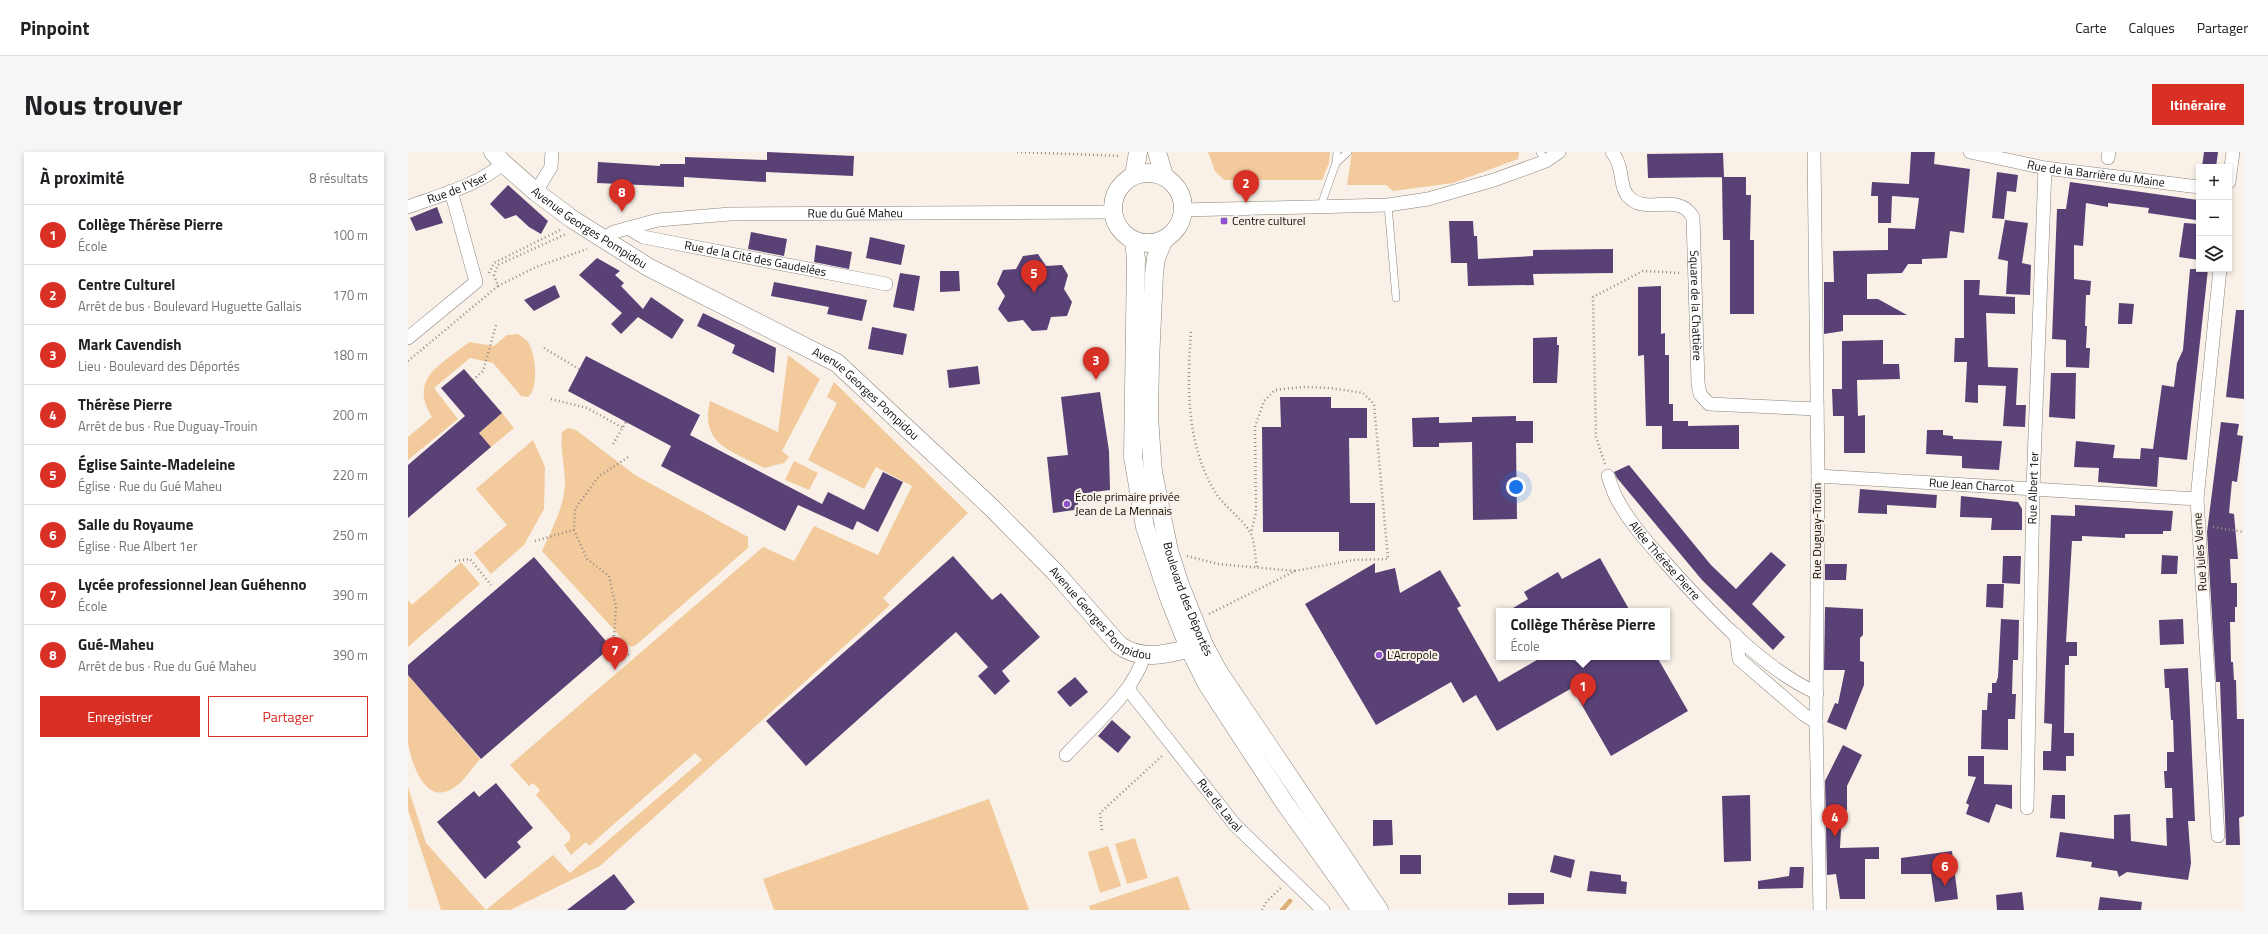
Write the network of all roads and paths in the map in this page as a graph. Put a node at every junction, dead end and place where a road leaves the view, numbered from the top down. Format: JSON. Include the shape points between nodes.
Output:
{"nodes":[{"id":1,"x":552,"y":152,"type":"edge"},
{"id":2,"x":1017,"y":152,"type":"edge"},
{"id":3,"x":1157,"y":152,"type":"edge"},
{"id":4,"x":1336,"y":152,"type":"edge"},
{"id":5,"x":1348,"y":152,"type":"edge"},
{"id":6,"x":1559,"y":152,"type":"edge"},
{"id":7,"x":1612,"y":152,"type":"edge"},
{"id":8,"x":1814,"y":152,"type":"edge"},
{"id":9,"x":1970,"y":152,"type":"edge"},
{"id":10,"x":2233,"y":152,"type":"edge"},
{"id":11,"x":1138,"y":154,"type":"edge"},
{"id":12,"x":1543,"y":156,"type":"edge"},
{"id":13,"x":498,"y":158,"type":"edge"},
{"id":14,"x":1336,"y":163,"type":"junction"},
{"id":15,"x":2231,"y":164,"type":"edge"},
{"id":16,"x":2045,"y":168,"type":"junction"},
{"id":17,"x":1134,"y":175,"type":"junction"},
{"id":18,"x":1164,"y":176,"type":"junction"},
{"id":19,"x":2196,"y":188,"type":"edge"},
{"id":20,"x":451,"y":192,"type":"junction"},
{"id":21,"x":536,"y":192,"type":"junction"},
{"id":22,"x":1388,"y":205,"type":"junction"},
{"id":23,"x":408,"y":207,"type":"edge"},
{"id":24,"x":1320,"y":208,"type":"junction"},
{"id":25,"x":1183,"y":210,"type":"junction"},
{"id":26,"x":1112,"y":212,"type":"junction"},
{"id":27,"x":572,"y":219,"type":"junction"},
{"id":28,"x":628,"y":228,"type":"junction"},
{"id":29,"x":1164,"y":239,"type":"junction"},
{"id":30,"x":1134,"y":241,"type":"junction"},
{"id":31,"x":609,"y":243,"type":"junction"},
{"id":32,"x":2220,"y":272,"type":"edge"},
{"id":33,"x":1695,"y":273,"type":"junction"},
{"id":34,"x":886,"y":284,"type":"dead end"},
{"id":35,"x":498,"y":286,"type":"junction"},
{"id":36,"x":1396,"y":298,"type":"dead end"},
{"id":37,"x":496,"y":325,"type":"dead end"},
{"id":38,"x":1191,"y":332,"type":"dead end"},
{"id":39,"x":408,"y":338,"type":"edge"},
{"id":40,"x":544,"y":348,"type":"dead end"},
{"id":41,"x":408,"y":361,"type":"edge"},
{"id":42,"x":579,"y":370,"type":"dead end"},
{"id":43,"x":473,"y":380,"type":"dead end"},
{"id":44,"x":551,"y":399,"type":"dead end"},
{"id":45,"x":1817,"y":409,"type":"junction"},
{"id":46,"x":626,"y":422,"type":"dead end"},
{"id":47,"x":623,"y":428,"type":"junction"},
{"id":48,"x":613,"y":444,"type":"dead end"},
{"id":49,"x":630,"y":456,"type":"dead end"},
{"id":50,"x":1608,"y":476,"type":"joint"},
{"id":51,"x":1818,"y":476,"type":"junction"},
{"id":52,"x":2033,"y":489,"type":"junction"},
{"id":53,"x":2197,"y":499,"type":"junction"},
{"id":54,"x":2198,"y":525,"type":"junction"},
{"id":55,"x":574,"y":530,"type":"junction"},
{"id":56,"x":2244,"y":532,"type":"edge"},
{"id":57,"x":1251,"y":533,"type":"junction"},
{"id":58,"x":535,"y":541,"type":"dead end"},
{"id":59,"x":1169,"y":551,"type":"junction"},
{"id":60,"x":455,"y":561,"type":"dead end"},
{"id":61,"x":1258,"y":568,"type":"junction"},
{"id":62,"x":1295,"y":571,"type":"junction"},
{"id":63,"x":491,"y":585,"type":"dead end"},
{"id":64,"x":1194,"y":622,"type":"junction"},
{"id":65,"x":1736,"y":635,"type":"junction"},
{"id":66,"x":1196,"y":647,"type":"junction"},
{"id":67,"x":629,"y":655,"type":"dead end"},
{"id":68,"x":1144,"y":656,"type":"junction"},
{"id":69,"x":1128,"y":689,"type":"junction"},
{"id":70,"x":1817,"y":693,"type":"junction"},
{"id":71,"x":1816,"y":722,"type":"junction"},
{"id":72,"x":1173,"y":747,"type":"junction"},
{"id":73,"x":1066,"y":755,"type":"dead end"},
{"id":74,"x":2028,"y":808,"type":"dead end"},
{"id":75,"x":1102,"y":830,"type":"dead end"},
{"id":76,"x":2218,"y":836,"type":"dead end"},
{"id":77,"x":1290,"y":879,"type":"junction"},
{"id":78,"x":1262,"y":910,"type":"edge"},
{"id":79,"x":1323,"y":910,"type":"edge"},
{"id":80,"x":1361,"y":910,"type":"edge"},
{"id":81,"x":1379,"y":910,"type":"edge"},
{"id":82,"x":1820,"y":910,"type":"edge"}],
"edges":[{"from":1,"to":21,"type":"street","via":[[551,167]]},
{"from":2,"to":11,"type":"path"},
{"from":3,"to":18,"type":"street"},
{"from":4,"to":14,"type":"lane"},
{"from":5,"to":14,"type":"lane"},
{"from":6,"to":12,"type":"street"},
{"from":7,"to":33,"type":"street","name":"Square de la Chattière","via":[[1619,164],[1622,184],[1627,195],[1640,204],[1678,205],[1687,208],[1693,217],[1695,228]]},
{"from":8,"to":45,"type":"street","name":"Rue Duguay-Trouin"},
{"from":9,"to":16,"type":"street","name":"Rue de la Barrière du Maine"},
{"from":10,"to":15,"type":"street"},
{"from":11,"to":17,"type":"street"},
{"from":12,"to":22,"type":"street","via":[[1494,180],[1428,199]]},
{"from":13,"to":20,"type":"street","name":"Rue de l'Yser","via":[[495,171]]},
{"from":13,"to":21,"type":"street","name":"Avenue Georges Pompidou"},
{"from":14,"to":24,"type":"lane"},
{"from":16,"to":19,"type":"street","name":"Rue de la Barrière du Maine"},
{"from":16,"to":52,"type":"street","name":"Rue Albert 1er"},
{"from":17,"to":18,"type":"street","via":[[1149,172]]},
{"from":17,"to":26,"type":"street","via":[[1124,181],[1117,190]]},
{"from":18,"to":25,"type":"street","via":[[1175,185],[1181,196]]},
{"from":20,"to":23,"type":"street","name":"Rue de l'Yser"},
{"from":20,"to":39,"type":"street","via":[[476,282]]},
{"from":21,"to":27,"type":"street","name":"Avenue Georges Pompidou"},
{"from":22,"to":24,"type":"street"},
{"from":22,"to":36,"type":"lane"},
{"from":24,"to":25,"type":"street"},
{"from":25,"to":29,"type":"street","via":[[1178,227]]},
{"from":26,"to":28,"type":"street","name":"Rue du Gué Maheu","via":[[730,214],[675,217]]},
{"from":26,"to":30,"type":"street","via":[[1116,224]]},
{"from":27,"to":31,"type":"street","name":"Avenue Georges Pompidou"},
{"from":27,"to":35,"type":"path","via":[[565,234],[498,265],[494,275]]},
{"from":28,"to":31,"type":"street","name":"Rue du Gué Maheu","via":[[614,232]]},
{"from":28,"to":34,"type":"street","name":"Rue de la Cité des Gaudelées","via":[[643,237]]},
{"from":29,"to":30,"type":"street","via":[[1149,243]]},
{"from":29,"to":59,"type":"street","name":"Boulevard des Déportés","via":[[1156,258],[1154,274],[1149,416],[1153,472]]},
{"from":30,"to":66,"type":"street","name":"Boulevard des Déportés","via":[[1136,259],[1133,457],[1145,527],[1171,604]]},
{"from":31,"to":35,"type":"path","via":[[536,267]]},
{"from":31,"to":68,"type":"street","name":"Avenue Georges Pompidou","via":[[648,267],[837,363],[991,507],[1056,573],[1119,645],[1127,651]]},
{"from":32,"to":53,"type":"street","name":"Rue Jules Verne"},
{"from":33,"to":45,"type":"street","name":"Square de la Chattière","via":[[1700,394],[1709,404]]},
{"from":33,"to":50,"type":"path","via":[[1643,271],[1593,297],[1596,436]]},
{"from":35,"to":41,"type":"path"},
{"from":37,"to":43,"type":"path","via":[[483,370]]},
{"from":38,"to":57,"type":"path","via":[[1188,367],[1192,431],[1202,467],[1214,492]]},
{"from":40,"to":42,"type":"path"},
{"from":44,"to":47,"type":"path","via":[[587,408]]},
{"from":45,"to":51,"type":"street","name":"Rue Duguay-Trouin"},
{"from":46,"to":47,"type":"path"},
{"from":47,"to":48,"type":"path"},
{"from":49,"to":55,"type":"path","via":[[599,476],[575,509]]},
{"from":50,"to":65,"type":"street","name":"Allée Thérèse Pierre","via":[[1617,499],[1642,535],[1679,578]]},
{"from":51,"to":52,"type":"street","name":"Rue Jean Charcot"},
{"from":51,"to":70,"type":"street","name":"Rue Duguay-Trouin"},
{"from":52,"to":53,"type":"street","name":"Rue Jean Charcot"},
{"from":52,"to":74,"type":"street","name":"Rue Albert 1er"},
{"from":53,"to":54,"type":"street","name":"Rue Jules Verne"},
{"from":54,"to":56,"type":"path"},
{"from":54,"to":76,"type":"street","name":"Rue Jules Verne"},
{"from":55,"to":58,"type":"path"},
{"from":55,"to":67,"type":"path","via":[[587,559],[609,576],[616,607],[614,636]]},
{"from":57,"to":61,"type":"path"},
{"from":57,"to":62,"type":"path","via":[[1256,512],[1255,427],[1264,401],[1275,390],[1303,387],[1363,393],[1374,404],[1388,559],[1353,560]]},
{"from":59,"to":61,"type":"path","via":[[1218,564]]},
{"from":59,"to":64,"type":"street","name":"Boulevard des Déportés"},
{"from":60,"to":63,"type":"path","via":[[470,559]]},
{"from":61,"to":62,"type":"path"},
{"from":62,"to":64,"type":"path"},
{"from":64,"to":66,"type":"street","name":"Boulevard des Déportés"},
{"from":65,"to":70,"type":"street","name":"Allée Thérèse Pierre","via":[[1773,667]]},
{"from":65,"to":71,"type":"street","via":[[1739,659],[1800,712]]},
{"from":66,"to":68,"type":"street","name":"Avenue Georges Pompidou"},
{"from":66,"to":80,"type":"street","name":"Boulevard des Déportés","via":[[1207,684],[1289,808]]},
{"from":66,"to":81,"type":"street","name":"Boulevard des Déportés","via":[[1235,698]]},
{"from":68,"to":69,"type":"street","via":[[1141,668]]},
{"from":69,"to":72,"type":"street","name":"Rue de Laval"},
{"from":69,"to":73,"type":"street"},
{"from":70,"to":71,"type":"street","name":"Rue Duguay-Trouin"},
{"from":71,"to":82,"type":"street","name":"Rue Duguay-Trouin"},
{"from":72,"to":75,"type":"path","via":[[1100,813]]},
{"from":72,"to":77,"type":"street","name":"Rue de Laval","via":[[1235,825]]},
{"from":77,"to":78,"type":"path","via":[[1268,900]]},
{"from":77,"to":79,"type":"street","name":"Rue de Laval"}]}
